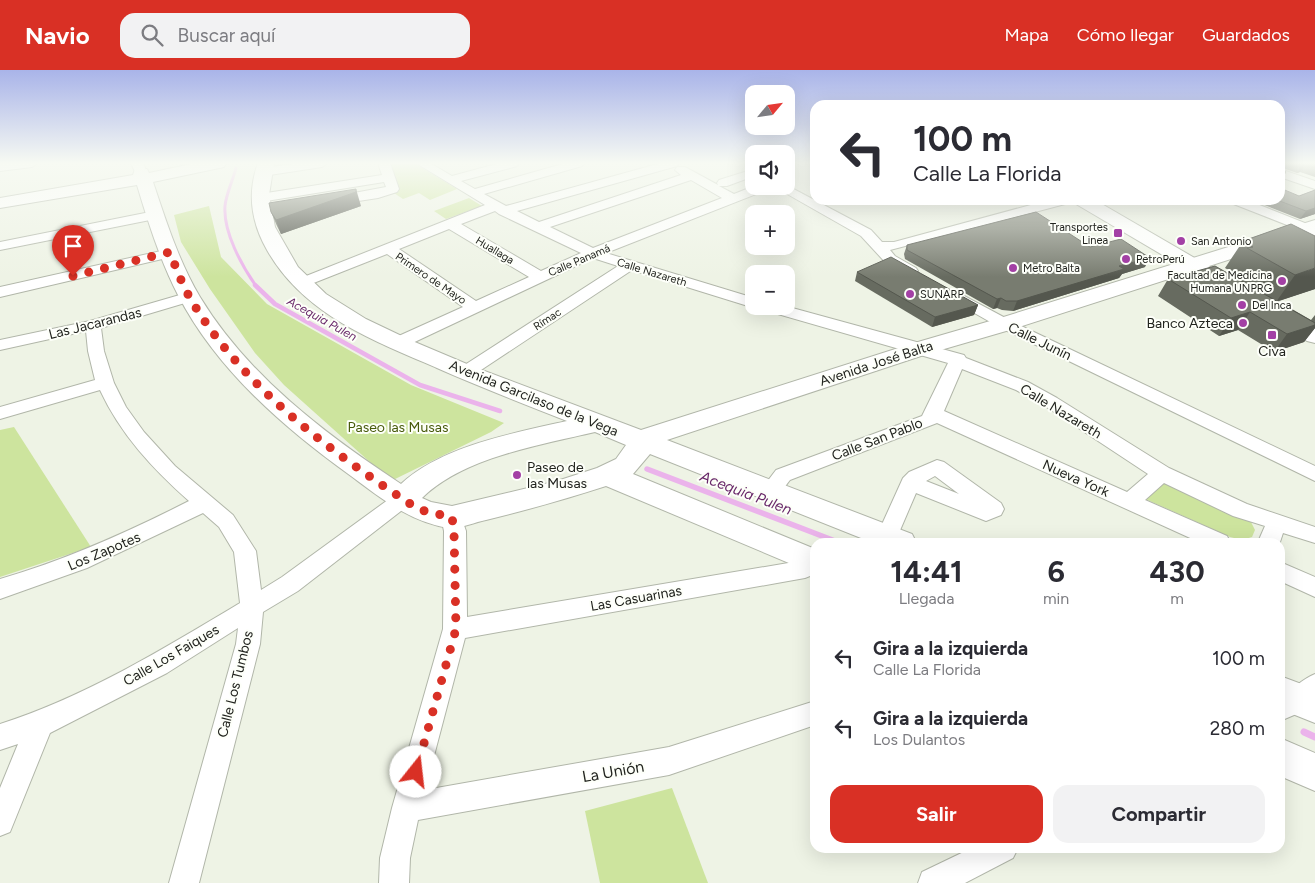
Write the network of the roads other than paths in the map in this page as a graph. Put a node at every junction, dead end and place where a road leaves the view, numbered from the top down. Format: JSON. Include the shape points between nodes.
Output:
{"nodes":[{"id":1,"x":150,"y":201,"type":"edge"},
{"id":2,"x":263,"y":201,"type":"edge"},
{"id":3,"x":293,"y":201,"type":"edge"},
{"id":4,"x":337,"y":201,"type":"edge"},
{"id":5,"x":487,"y":201,"type":"edge"},
{"id":6,"x":526,"y":201,"type":"edge"},
{"id":7,"x":616,"y":201,"type":"edge"},
{"id":8,"x":724,"y":201,"type":"edge"},
{"id":9,"x":319,"y":204,"type":"edge"},
{"id":10,"x":814,"y":205,"type":"edge"},
{"id":11,"x":1046,"y":205,"type":"edge"},
{"id":12,"x":1091,"y":205,"type":"edge"},
{"id":13,"x":1103,"y":205,"type":"edge"},
{"id":14,"x":1249,"y":205,"type":"edge"},
{"id":15,"x":263,"y":208,"type":"junction"},
{"id":16,"x":499,"y":208,"type":"junction"},
{"id":17,"x":155,"y":215,"type":"junction"},
{"id":18,"x":451,"y":224,"type":"junction"},
{"id":19,"x":538,"y":227,"type":"junction"},
{"id":20,"x":1312,"y":229,"type":"edge"},
{"id":21,"x":0,"y":246,"type":"edge"},
{"id":22,"x":877,"y":246,"type":"junction"},
{"id":23,"x":388,"y":249,"type":"junction"},
{"id":24,"x":170,"y":252,"type":"junction"},
{"id":25,"x":592,"y":253,"type":"junction"},
{"id":26,"x":1198,"y":263,"type":"junction"},
{"id":27,"x":628,"y":266,"type":"junction"},
{"id":28,"x":540,"y":277,"type":"junction"},
{"id":29,"x":925,"y":279,"type":"edge"},
{"id":30,"x":301,"y":283,"type":"junction"},
{"id":31,"x":942,"y":288,"type":"edge"},
{"id":32,"x":0,"y":292,"type":"edge"},
{"id":33,"x":190,"y":297,"type":"junction"},
{"id":34,"x":1256,"y":297,"type":"junction"},
{"id":35,"x":745,"y":300,"type":"edge"},
{"id":36,"x":474,"y":307,"type":"junction"},
{"id":37,"x":795,"y":314,"type":"edge"},
{"id":38,"x":1005,"y":324,"type":"junction"},
{"id":39,"x":93,"y":325,"type":"junction"},
{"id":40,"x":1315,"y":327,"type":"edge"},
{"id":41,"x":1315,"y":336,"type":"edge"},
{"id":42,"x":398,"y":343,"type":"junction"},
{"id":43,"x":0,"y":345,"type":"edge"},
{"id":44,"x":919,"y":348,"type":"junction"},
{"id":45,"x":958,"y":359,"type":"junction"},
{"id":46,"x":466,"y":372,"type":"junction"},
{"id":47,"x":105,"y":383,"type":"junction"},
{"id":48,"x":0,"y":413,"type":"edge"},
{"id":49,"x":934,"y":414,"type":"junction"},
{"id":50,"x":598,"y":423,"type":"junction"},
{"id":51,"x":640,"y":440,"type":"junction"},
{"id":52,"x":1162,"y":473,"type":"junction"},
{"id":53,"x":1315,"y":474,"type":"edge"},
{"id":54,"x":607,"y":476,"type":"junction"},
{"id":55,"x":910,"y":483,"type":"junction"},
{"id":56,"x":770,"y":491,"type":"junction"},
{"id":57,"x":403,"y":499,"type":"junction"},
{"id":58,"x":1129,"y":502,"type":"junction"},
{"id":59,"x":204,"y":503,"type":"junction"},
{"id":60,"x":452,"y":517,"type":"junction"},
{"id":61,"x":1277,"y":522,"type":"junction"},
{"id":62,"x":1315,"y":536,"type":"edge"},
{"id":63,"x":880,"y":538,"type":"edge"},
{"id":64,"x":888,"y":538,"type":"edge"},
{"id":65,"x":1210,"y":538,"type":"edge"},
{"id":66,"x":1271,"y":538,"type":"edge"},
{"id":67,"x":810,"y":560,"type":"edge"},
{"id":68,"x":810,"y":565,"type":"edge"},
{"id":69,"x":1285,"y":572,"type":"edge"},
{"id":70,"x":1315,"y":587,"type":"edge"},
{"id":71,"x":0,"y":589,"type":"edge"},
{"id":72,"x":252,"y":609,"type":"junction"},
{"id":73,"x":456,"y":629,"type":"junction"},
{"id":74,"x":810,"y":715,"type":"edge"},
{"id":75,"x":40,"y":724,"type":"junction"},
{"id":76,"x":0,"y":737,"type":"edge"},
{"id":77,"x":1285,"y":759,"type":"edge"},
{"id":78,"x":1315,"y":772,"type":"edge"},
{"id":79,"x":406,"y":808,"type":"junction"},
{"id":80,"x":0,"y":822,"type":"edge"},
{"id":81,"x":993,"y":853,"type":"edge"},
{"id":82,"x":184,"y":883,"type":"edge"},
{"id":83,"x":394,"y":883,"type":"edge"},
{"id":84,"x":933,"y":883,"type":"edge"}],
"edges":[{"from":1,"to":17,"type":"street"},
{"from":2,"to":15,"type":"street","name":"Avenida Garcilaso de la Vega"},
{"from":3,"to":15,"type":"street"},
{"from":4,"to":9,"type":"street"},
{"from":5,"to":16,"type":"street","name":"Calle Nazareth"},
{"from":6,"to":16,"type":"street"},
{"from":7,"to":19,"type":"street"},
{"from":8,"to":25,"type":"street","name":"Calle Panamá"},
{"from":10,"to":22,"type":"street","via":[[866,233]]},
{"from":11,"to":22,"type":"street","via":[[894,246]]},
{"from":12,"to":26,"type":"street"},
{"from":13,"to":26,"type":"street"},
{"from":14,"to":20,"type":"street"},
{"from":15,"to":30,"type":"street","name":"Avenida Garcilaso de la Vega","via":[[268,235]]},
{"from":16,"to":18,"type":"street"},
{"from":16,"to":19,"type":"street","name":"Calle Nazareth"},
{"from":17,"to":21,"type":"street"},
{"from":17,"to":24,"type":"street"},
{"from":18,"to":23,"type":"street"},
{"from":18,"to":28,"type":"street","name":"Huallaga"},
{"from":19,"to":25,"type":"street","name":"Calle Nazareth"},
{"from":20,"to":26,"type":"street","name":"Avenida José Balta"},
{"from":22,"to":29,"type":"street","via":[[890,260]]},
{"from":23,"to":30,"type":"street"},
{"from":23,"to":36,"type":"street","name":"Primero de Mayo"},
{"from":24,"to":32,"type":"street"},
{"from":24,"to":33,"type":"street"},
{"from":25,"to":27,"type":"street","name":"Calle Nazareth"},
{"from":25,"to":28,"type":"street","name":"Calle Panamá"},
{"from":26,"to":34,"type":"street"},
{"from":26,"to":38,"type":"street","name":"Avenida José Balta"},
{"from":27,"to":35,"type":"street","name":"Calle Nazareth"},
{"from":27,"to":46,"type":"street","name":"Rímac"},
{"from":28,"to":36,"type":"street","name":"Calle Panamá"},
{"from":30,"to":42,"type":"street","name":"Avenida Garcilaso de la Vega","via":[[351,318]]},
{"from":31,"to":38,"type":"street","name":"Calle Junín"},
{"from":33,"to":39,"type":"street","name":"Las Jacarandas"},
{"from":33,"to":57,"type":"street","via":[[214,335],[278,403],[331,447]]},
{"from":34,"to":40,"type":"street"},
{"from":34,"to":41,"type":"street"},
{"from":36,"to":42,"type":"street","name":"Calle Panamá"},
{"from":37,"to":44,"type":"street","name":"Calle Nazareth"},
{"from":38,"to":44,"type":"street","name":"Avenida José Balta"},
{"from":38,"to":53,"type":"street","name":"Calle Junín"},
{"from":39,"to":43,"type":"street","name":"Las Jacarandas"},
{"from":39,"to":47,"type":"street","name":"Calle Los Tumbos"},
{"from":42,"to":46,"type":"street","name":"Avenida Garcilaso de la Vega"},
{"from":44,"to":45,"type":"street","name":"Calle Nazareth"},
{"from":44,"to":51,"type":"street","name":"Avenida José Balta"},
{"from":45,"to":49,"type":"street","name":"Calle San Pablo"},
{"from":45,"to":52,"type":"street","name":"Calle Nazareth","via":[[1051,402]]},
{"from":46,"to":50,"type":"street","name":"Avenida Garcilaso de la Vega"},
{"from":47,"to":48,"type":"street"},
{"from":47,"to":59,"type":"street","name":"Calle Los Tumbos","via":[[137,437]]},
{"from":49,"to":56,"type":"street","name":"Calle San Pablo","via":[[929,420],[783,475]]},
{"from":49,"to":58,"type":"street","name":"Nueva York"},
{"from":50,"to":51,"type":"street","name":"Avenida Garcilaso de la Vega"},
{"from":50,"to":57,"type":"street","via":[[466,459],[422,481]]},
{"from":51,"to":54,"type":"street","via":[[632,461]]},
{"from":51,"to":56,"type":"street","name":"Avenida Garcilaso de la Vega"},
{"from":52,"to":58,"type":"street"},
{"from":52,"to":61,"type":"street","name":"Calle Nazareth","via":[[1223,503]]},
{"from":54,"to":60,"type":"street","via":[[516,503]]},
{"from":54,"to":67,"type":"street"},
{"from":55,"to":55,"type":"street","via":[[986,513],[994,509],[937,466]]},
{"from":55,"to":64,"type":"street"},
{"from":56,"to":63,"type":"street","name":"Avenida Garcilaso de la Vega"},
{"from":57,"to":60,"type":"street","via":[[427,512]]},
{"from":57,"to":72,"type":"street","name":"Calle Los Faiques"},
{"from":58,"to":65,"type":"street","name":"Nueva York"},
{"from":59,"to":71,"type":"street","name":"Los Zapotes","via":[[135,539]]},
{"from":59,"to":72,"type":"street","name":"Calle Los Tumbos","via":[[226,521],[245,551]]},
{"from":60,"to":73,"type":"street"},
{"from":61,"to":62,"type":"street","name":"Calle Nazareth"},
{"from":61,"to":66,"type":"street"},
{"from":68,"to":73,"type":"street","name":"Las Casuarinas","via":[[795,571]]},
{"from":69,"to":70,"type":"street"},
{"from":72,"to":75,"type":"street","name":"Calle Los Faiques","via":[[158,665]]},
{"from":72,"to":82,"type":"street","name":"Calle Los Tumbos","via":[[248,644]]},
{"from":73,"to":79,"type":"street"},
{"from":74,"to":79,"type":"street","name":"La Unión","via":[[669,761]]},
{"from":75,"to":76,"type":"street","name":"Calle Los Faiques"},
{"from":75,"to":80,"type":"street"},
{"from":77,"to":78,"type":"street"},
{"from":79,"to":83,"type":"street","via":[[395,858]]},
{"from":81,"to":84,"type":"street"}]}
